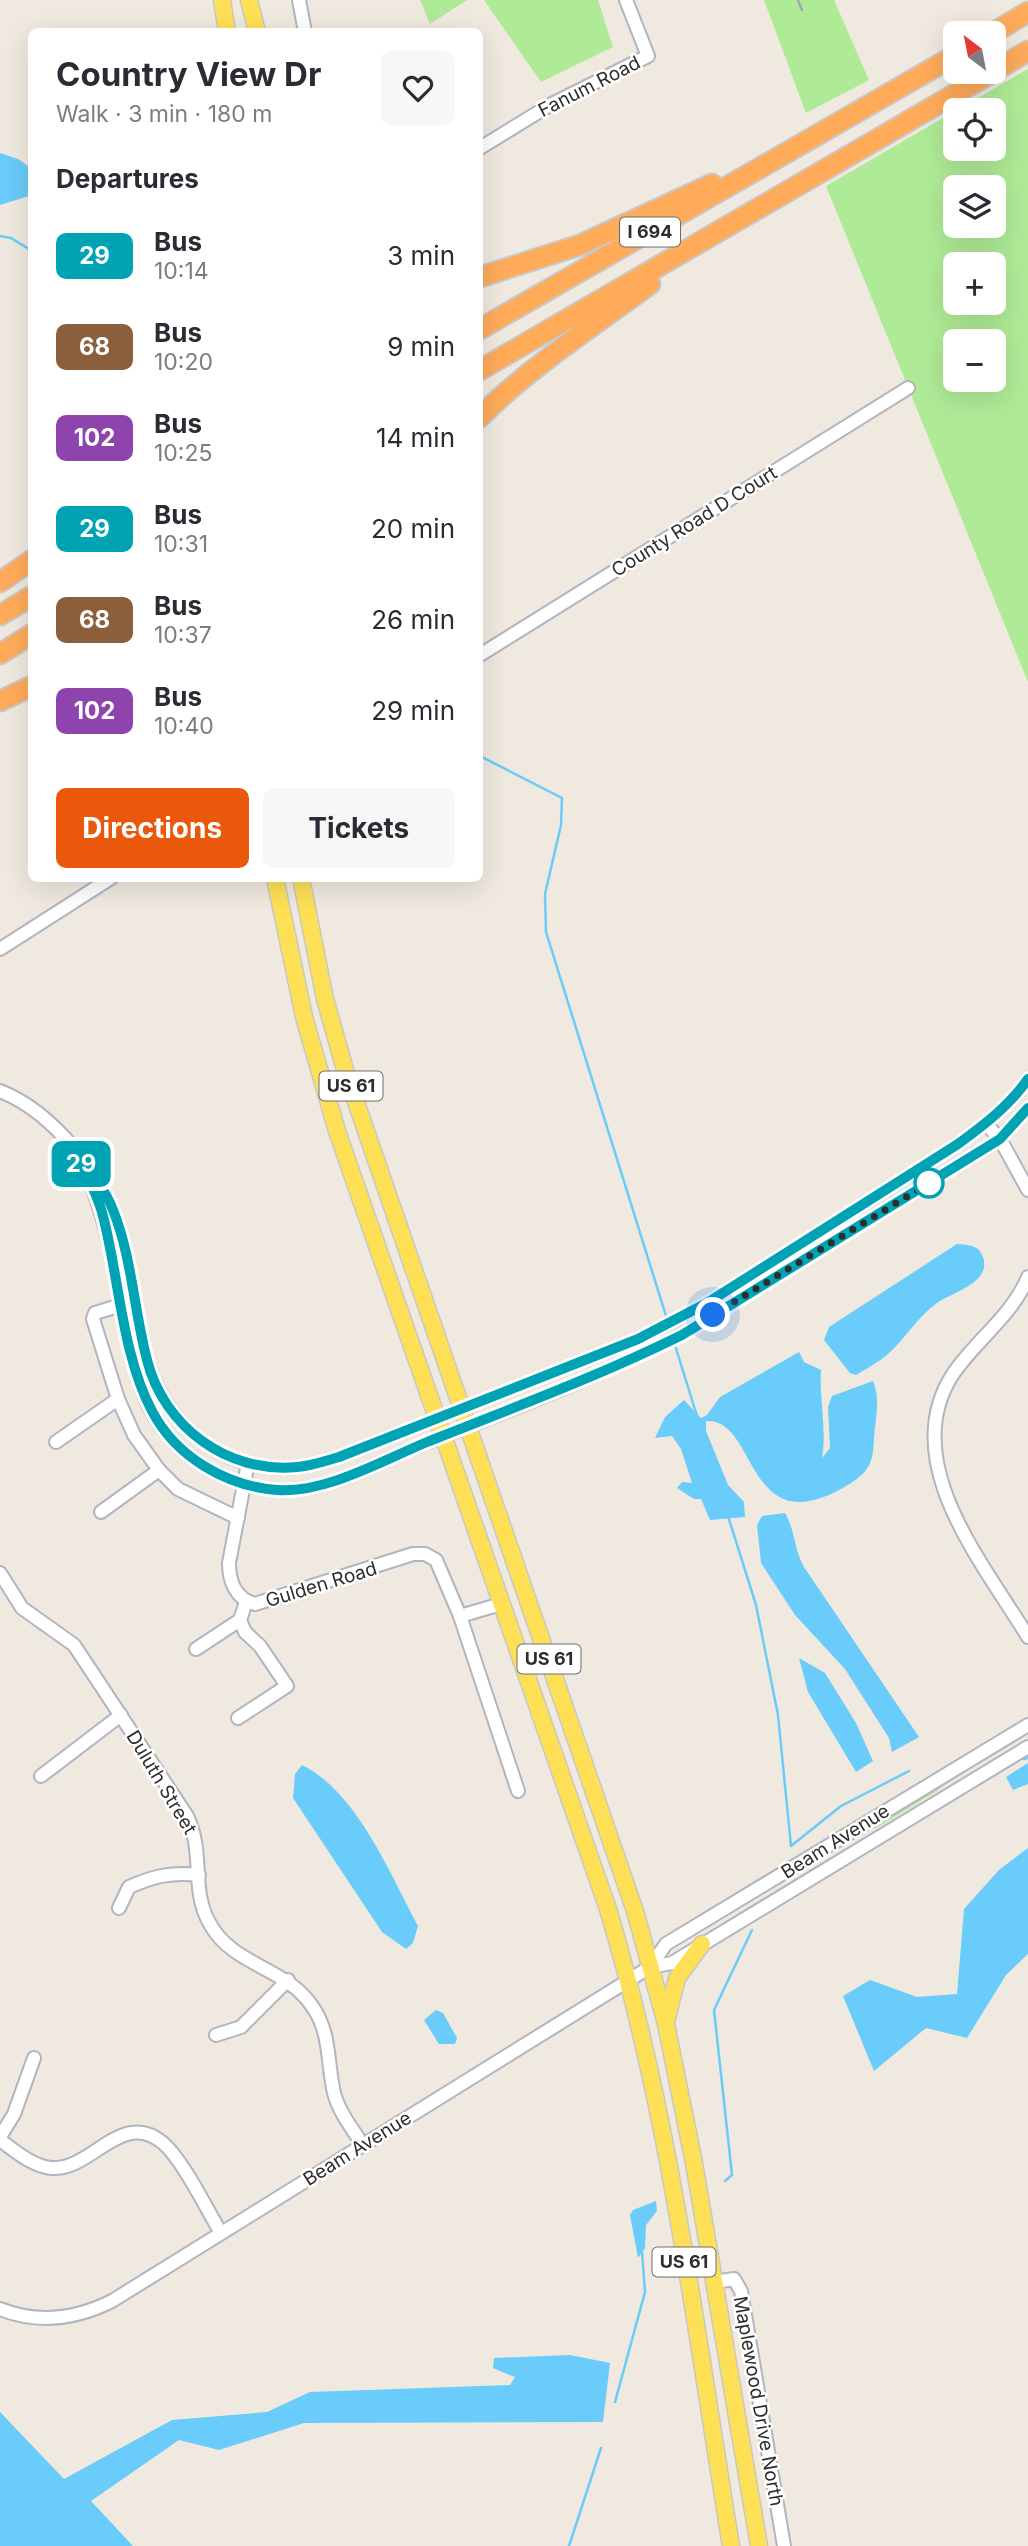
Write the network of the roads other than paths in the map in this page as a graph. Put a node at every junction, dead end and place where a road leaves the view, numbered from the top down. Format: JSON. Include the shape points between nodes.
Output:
{"nodes":[{"id":1,"x":222,"y":0,"type":"edge"},
{"id":2,"x":249,"y":0,"type":"edge"},
{"id":3,"x":299,"y":0,"type":"edge"},
{"id":4,"x":626,"y":0,"type":"edge"},
{"id":5,"x":1028,"y":12,"type":"edge"},
{"id":6,"x":1006,"y":25,"type":"edge"},
{"id":7,"x":226,"y":28,"type":"edge"},
{"id":8,"x":256,"y":28,"type":"edge"},
{"id":9,"x":304,"y":28,"type":"edge"},
{"id":10,"x":1028,"y":51,"type":"edge"},
{"id":11,"x":943,"y":63,"type":"edge"},
{"id":12,"x":1006,"y":64,"type":"edge"},
{"id":13,"x":971,"y":84,"type":"edge"},
{"id":14,"x":821,"y":134,"type":"junction"},
{"id":15,"x":483,"y":146,"type":"edge"},
{"id":16,"x":732,"y":223,"type":"junction"},
{"id":17,"x":483,"y":276,"type":"edge"},
{"id":18,"x":483,"y":327,"type":"edge"},
{"id":19,"x":483,"y":368,"type":"edge"},
{"id":20,"x":908,"y":388,"type":"dead end"},
{"id":21,"x":483,"y":414,"type":"edge"},
{"id":22,"x":28,"y":563,"type":"edge"},
{"id":23,"x":0,"y":582,"type":"edge"},
{"id":24,"x":28,"y":598,"type":"edge"},
{"id":25,"x":0,"y":615,"type":"edge"},
{"id":26,"x":28,"y":636,"type":"edge"},
{"id":27,"x":483,"y":652,"type":"edge"},
{"id":28,"x":0,"y":654,"type":"edge"},
{"id":29,"x":28,"y":688,"type":"edge"},
{"id":30,"x":0,"y":701,"type":"edge"},
{"id":31,"x":105,"y":882,"type":"edge"},
{"id":32,"x":276,"y":882,"type":"edge"},
{"id":33,"x":302,"y":882,"type":"edge"},
{"id":34,"x":0,"y":949,"type":"edge"},
{"id":35,"x":1028,"y":1079,"type":"edge"},
{"id":36,"x":0,"y":1091,"type":"edge"},
{"id":37,"x":1028,"y":1108,"type":"edge"},
{"id":38,"x":986,"y":1124,"type":"junction"},
{"id":39,"x":1000,"y":1139,"type":"junction"},
{"id":40,"x":1028,"y":1190,"type":"edge"},
{"id":41,"x":1028,"y":1277,"type":"edge"},
{"id":42,"x":128,"y":1303,"type":"junction"},
{"id":43,"x":118,"y":1399,"type":"junction"},
{"id":44,"x":463,"y":1408,"type":"junction"},
{"id":45,"x":436,"y":1418,"type":"junction"},
{"id":46,"x":470,"y":1426,"type":"junction"},
{"id":47,"x":443,"y":1436,"type":"junction"},
{"id":48,"x":56,"y":1442,"type":"dead end"},
{"id":49,"x":248,"y":1463,"type":"junction"},
{"id":50,"x":159,"y":1470,"type":"junction"},
{"id":51,"x":244,"y":1482,"type":"junction"},
{"id":52,"x":100,"y":1513,"type":"dead end"},
{"id":53,"x":238,"y":1518,"type":"junction"},
{"id":54,"x":0,"y":1573,"type":"edge"},
{"id":55,"x":246,"y":1602,"type":"junction"},
{"id":56,"x":501,"y":1604,"type":"junction"},
{"id":57,"x":460,"y":1616,"type":"junction"},
{"id":58,"x":240,"y":1620,"type":"junction"},
{"id":59,"x":1028,"y":1637,"type":"edge"},
{"id":60,"x":196,"y":1649,"type":"dead end"},
{"id":61,"x":121,"y":1715,"type":"junction"},
{"id":62,"x":238,"y":1718,"type":"dead end"},
{"id":63,"x":1028,"y":1725,"type":"edge"},
{"id":64,"x":1028,"y":1747,"type":"edge"},
{"id":65,"x":41,"y":1776,"type":"dead end"},
{"id":66,"x":518,"y":1791,"type":"dead end"},
{"id":67,"x":199,"y":1875,"type":"junction"},
{"id":68,"x":119,"y":1908,"type":"dead end"},
{"id":69,"x":702,"y":1944,"type":"junction"},
{"id":70,"x":650,"y":1967,"type":"junction"},
{"id":71,"x":288,"y":1980,"type":"junction"},
{"id":72,"x":629,"y":1980,"type":"junction"},
{"id":73,"x":666,"y":2024,"type":"junction"},
{"id":74,"x":216,"y":2035,"type":"dead end"},
{"id":75,"x":34,"y":2058,"type":"dead end"},
{"id":76,"x":0,"y":2138,"type":"edge"},
{"id":77,"x":362,"y":2144,"type":"junction"},
{"id":78,"x":221,"y":2233,"type":"junction"},
{"id":79,"x":715,"y":2282,"type":"junction"},
{"id":80,"x":0,"y":2309,"type":"edge"},
{"id":81,"x":731,"y":2546,"type":"edge"},
{"id":82,"x":760,"y":2546,"type":"edge"},
{"id":83,"x":784,"y":2546,"type":"edge"}],
"edges":[{"from":1,"to":7,"type":"main road"},
{"from":2,"to":8,"type":"main road"},
{"from":3,"to":9,"type":"street"},
{"from":4,"to":15,"type":"street","name":"Fanum Road","via":[[648,56],[550,105]]},
{"from":5,"to":6,"type":"highway"},
{"from":10,"to":12,"type":"highway","number":"I 694"},
{"from":11,"to":14,"type":"highway","number":"I 694"},
{"from":13,"to":16,"type":"highway","number":"I 694"},
{"from":14,"to":17,"type":"highway","via":[[580,245]]},
{"from":14,"to":18,"type":"highway","number":"I 694"},
{"from":16,"to":19,"type":"highway","number":"I 694"},
{"from":16,"to":21,"type":"highway","via":[[563,346]]},
{"from":20,"to":27,"type":"street","name":"County Road D Court"},
{"from":22,"to":23,"type":"highway"},
{"from":24,"to":25,"type":"highway"},
{"from":26,"to":28,"type":"highway"},
{"from":29,"to":30,"type":"highway"},
{"from":31,"to":34,"type":"street"},
{"from":32,"to":45,"type":"main road","number":"US 61","via":[[318,1071]]},
{"from":33,"to":44,"type":"main road","number":"US 61","via":[[335,1036]]},
{"from":35,"to":38,"type":"street"},
{"from":36,"to":42,"type":"street","via":[[52,1121],[99,1181],[113,1209]]},
{"from":37,"to":39,"type":"street"},
{"from":38,"to":39,"type":"street"},
{"from":38,"to":44,"type":"street","via":[[687,1314],[620,1346]]},
{"from":39,"to":40,"type":"street"},
{"from":39,"to":46,"type":"street","via":[[682,1335]]},
{"from":41,"to":59,"type":"street","via":[[1007,1312],[951,1378],[935,1431],[935,1454],[945,1498]]},
{"from":42,"to":43,"type":"street","via":[[95,1313],[93,1319]]},
{"from":42,"to":49,"type":"street","via":[[162,1399],[202,1442]]},
{"from":42,"to":51,"type":"street","via":[[142,1391],[153,1414],[166,1433],[202,1466]]},
{"from":43,"to":48,"type":"street"},
{"from":43,"to":50,"type":"street","via":[[134,1435]]},
{"from":44,"to":45,"type":"street"},
{"from":44,"to":46,"type":"main road","number":"US 61"},
{"from":45,"to":47,"type":"main road","number":"US 61"},
{"from":45,"to":49,"type":"street","via":[[339,1457],[298,1467]]},
{"from":46,"to":47,"type":"street"},
{"from":46,"to":70,"type":"main road","number":"US 61"},
{"from":47,"to":51,"type":"street","via":[[308,1489],[276,1490]]},
{"from":47,"to":56,"type":"main road","number":"US 61"},
{"from":49,"to":51,"type":"street","name":"Gulden Road"},
{"from":50,"to":52,"type":"street"},
{"from":50,"to":53,"type":"street","via":[[178,1489]]},
{"from":51,"to":53,"type":"street","name":"Gulden Road"},
{"from":53,"to":55,"type":"street","name":"Gulden Road","via":[[229,1578]]},
{"from":54,"to":61,"type":"street","name":"Duluth Street","via":[[22,1608],[74,1645]]},
{"from":55,"to":57,"type":"street","name":"Gulden Road","via":[[272,1601],[413,1554],[425,1554],[442,1570]]},
{"from":55,"to":58,"type":"street"},
{"from":56,"to":57,"type":"street"},
{"from":56,"to":72,"type":"main road","number":"US 61"},
{"from":57,"to":66,"type":"street","name":"Gulden Road"},
{"from":58,"to":60,"type":"street"},
{"from":58,"to":62,"type":"street","via":[[287,1686]]},
{"from":61,"to":65,"type":"street"},
{"from":61,"to":67,"type":"street","name":"Duluth Street","via":[[194,1830]]},
{"from":63,"to":70,"type":"street","name":"Beam Avenue","via":[[666,1944]]},
{"from":64,"to":69,"type":"street","name":"Beam Avenue"},
{"from":67,"to":68,"type":"street","via":[[170,1873],[148,1878],[129,1887]]},
{"from":67,"to":71,"type":"street","name":"Duluth Street","via":[[204,1910],[216,1934],[236,1954]]},
{"from":69,"to":70,"type":"street","name":"Beam Avenue","via":[[672,1963]]},
{"from":69,"to":73,"type":"main road","via":[[677,1978]]},
{"from":70,"to":72,"type":"street","name":"Beam Avenue"},
{"from":70,"to":73,"type":"main road","number":"US 61"},
{"from":71,"to":74,"type":"street","via":[[241,2027]]},
{"from":71,"to":77,"type":"street","name":"Duluth Street","via":[[321,2022],[337,2102]]},
{"from":72,"to":77,"type":"street","name":"Beam Avenue"},
{"from":72,"to":81,"type":"main road","number":"US 61","via":[[673,2196]]},
{"from":73,"to":79,"type":"main road","number":"US 61"},
{"from":75,"to":76,"type":"street"},
{"from":76,"to":78,"type":"street","via":[[40,2166],[60,2168],[128,2133],[157,2138],[172,2152]]},
{"from":77,"to":78,"type":"street","name":"Beam Avenue"},
{"from":78,"to":80,"type":"street","name":"Beam Avenue","via":[[112,2301],[80,2314],[26,2317]]},
{"from":79,"to":82,"type":"main road","number":"US 61"},
{"from":79,"to":83,"type":"street","name":"Maplewood Drive North","via":[[734,2279],[741,2291]]}]}
